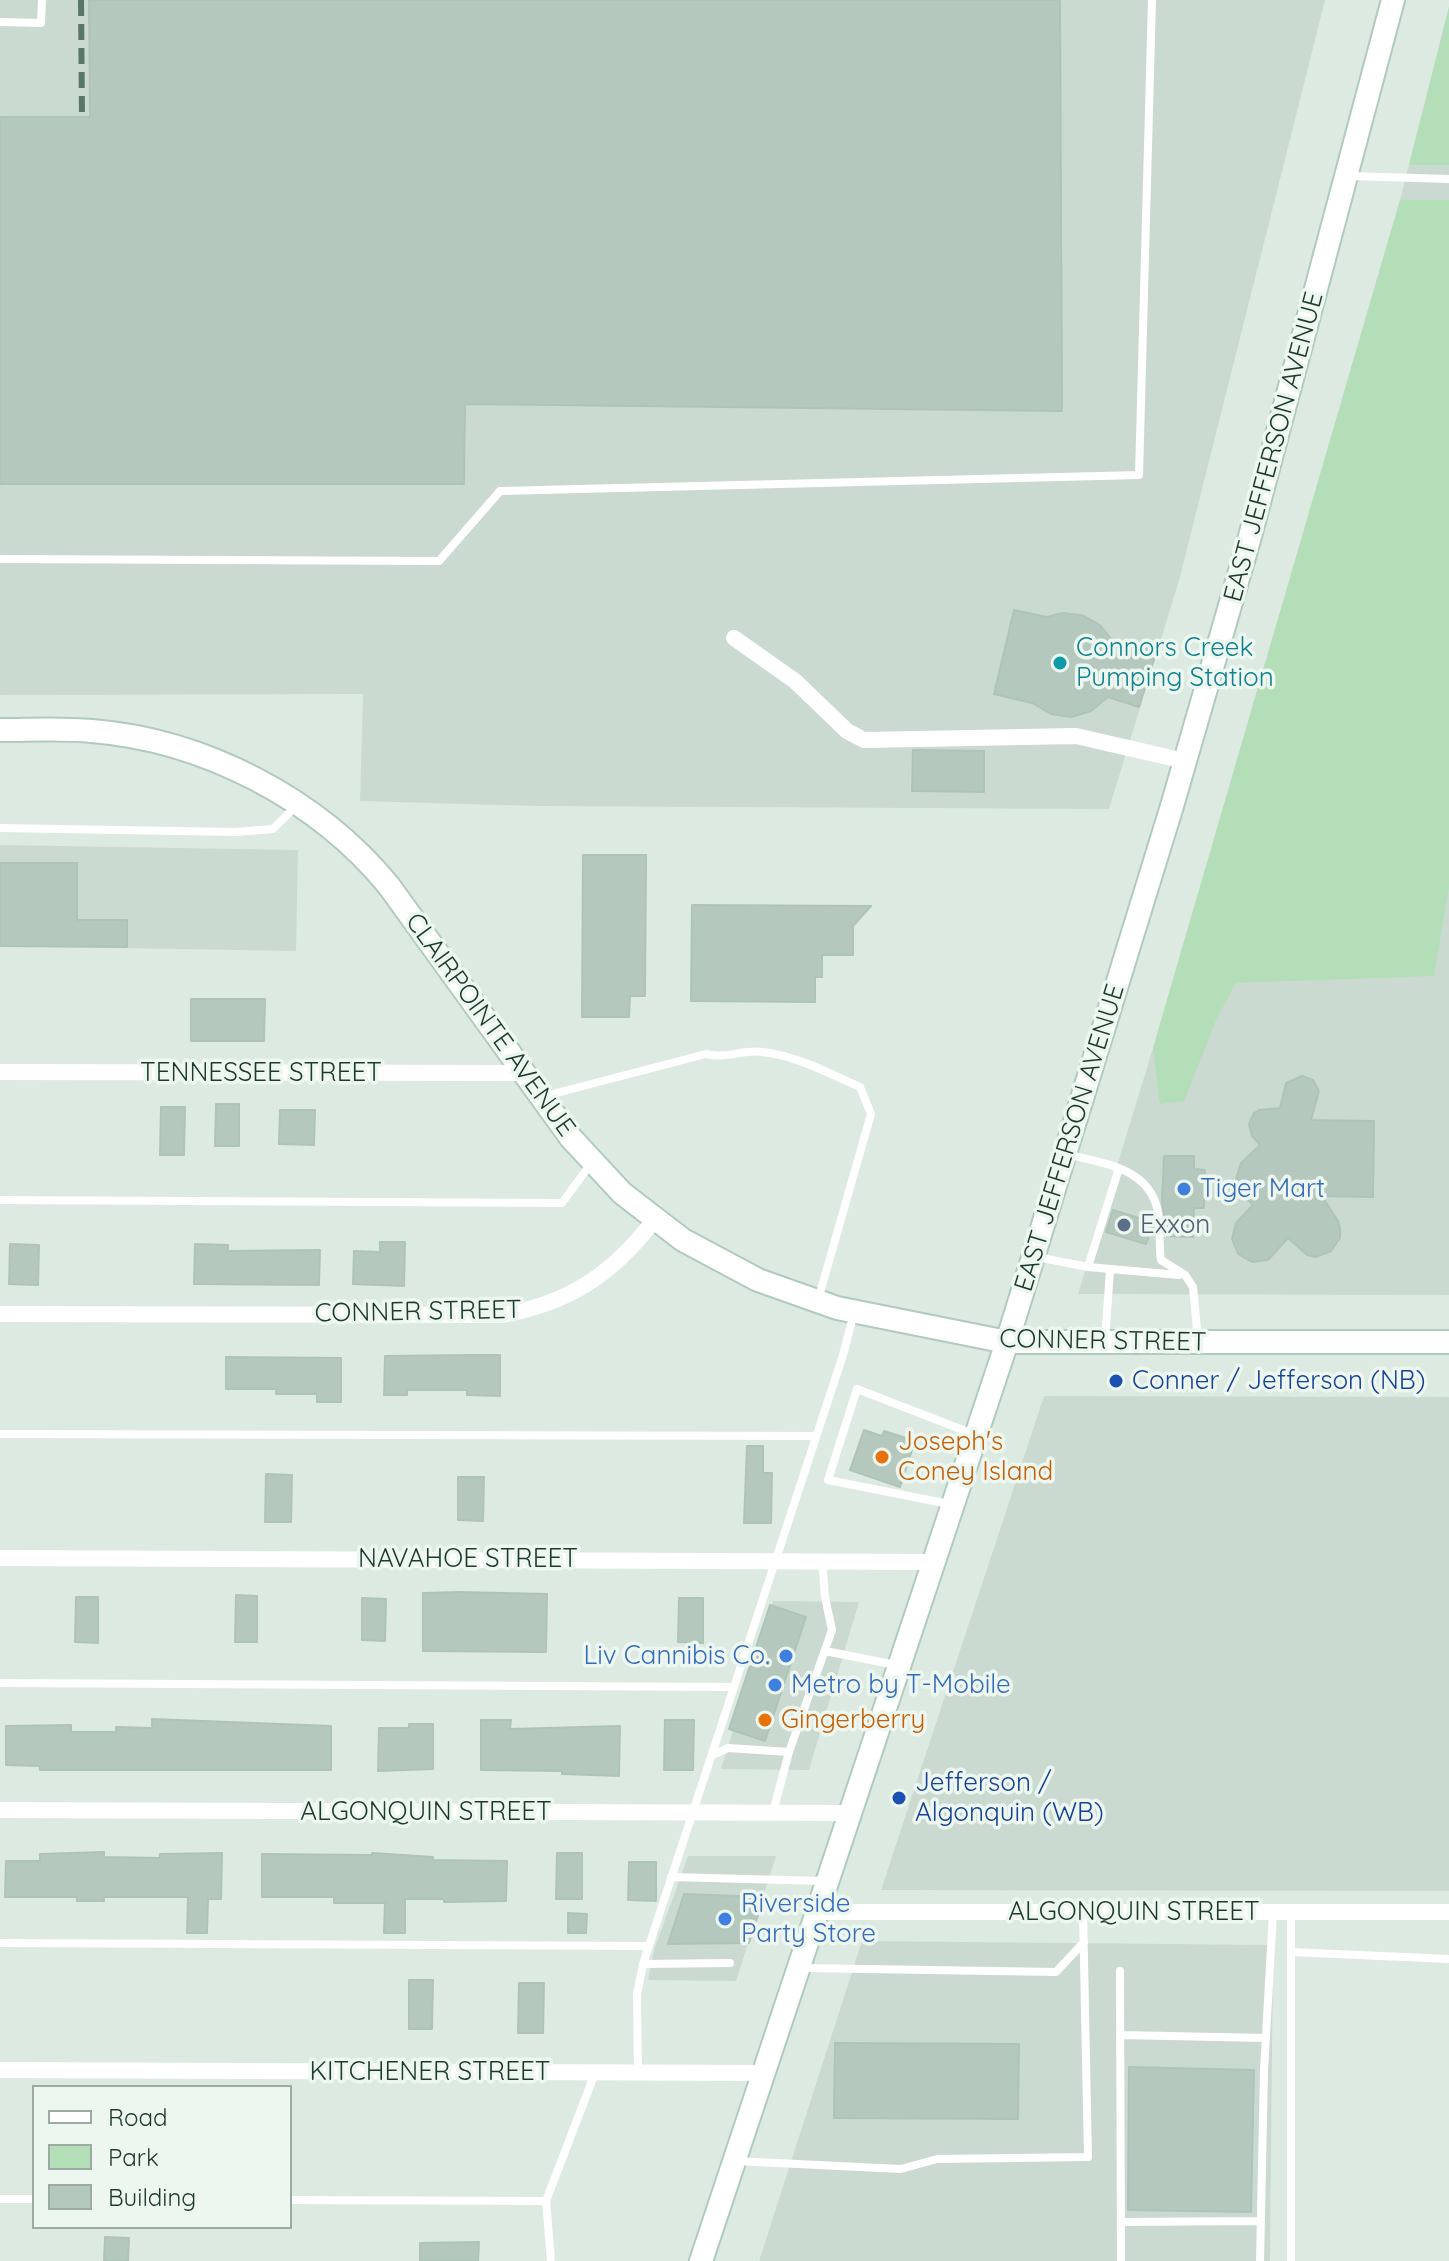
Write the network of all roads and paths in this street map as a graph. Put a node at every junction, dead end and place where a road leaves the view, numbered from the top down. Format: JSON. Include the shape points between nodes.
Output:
{"nodes":[{"id":1,"x":42,"y":0,"type":"edge"},
{"id":2,"x":1152,"y":0,"type":"edge"},
{"id":3,"x":1393,"y":0,"type":"edge"},
{"id":4,"x":0,"y":22,"type":"edge"},
{"id":5,"x":1348,"y":176,"type":"junction"},
{"id":6,"x":1449,"y":179,"type":"edge"},
{"id":7,"x":0,"y":559,"type":"edge"},
{"id":8,"x":734,"y":638,"type":"dead end"},
{"id":9,"x":0,"y":730,"type":"edge"},
{"id":10,"x":1185,"y":761,"type":"junction"},
{"id":11,"x":296,"y":805,"type":"junction"},
{"id":12,"x":0,"y":828,"type":"edge"},
{"id":13,"x":0,"y":1072,"type":"edge"},
{"id":14,"x":523,"y":1073,"type":"junction"},
{"id":15,"x":541,"y":1097,"type":"junction"},
{"id":16,"x":1065,"y":1153,"type":"junction"},
{"id":17,"x":592,"y":1161,"type":"junction"},
{"id":18,"x":1119,"y":1168,"type":"junction"},
{"id":19,"x":0,"y":1200,"type":"edge"},
{"id":20,"x":655,"y":1219,"type":"junction"},
{"id":21,"x":1033,"y":1256,"type":"junction"},
{"id":22,"x":1088,"y":1267,"type":"junction"},
{"id":23,"x":1110,"y":1270,"type":"junction"},
{"id":24,"x":1185,"y":1275,"type":"junction"},
{"id":25,"x":818,"y":1301,"type":"junction"},
{"id":26,"x":855,"y":1312,"type":"junction"},
{"id":27,"x":0,"y":1314,"type":"edge"},
{"id":28,"x":1007,"y":1342,"type":"junction"},
{"id":29,"x":1105,"y":1342,"type":"junction"},
{"id":30,"x":1198,"y":1342,"type":"junction"},
{"id":31,"x":1449,"y":1342,"type":"edge"},
{"id":32,"x":0,"y":1434,"type":"edge"},
{"id":33,"x":977,"y":1435,"type":"junction"},
{"id":34,"x":815,"y":1436,"type":"junction"},
{"id":35,"x":954,"y":1505,"type":"junction"},
{"id":36,"x":0,"y":1558,"type":"edge"},
{"id":37,"x":775,"y":1560,"type":"junction"},
{"id":38,"x":822,"y":1561,"type":"junction"},
{"id":39,"x":935,"y":1562,"type":"junction"},
{"id":40,"x":825,"y":1651,"type":"junction"},
{"id":41,"x":900,"y":1666,"type":"junction"},
{"id":42,"x":0,"y":1683,"type":"edge"},
{"id":43,"x":734,"y":1687,"type":"junction"},
{"id":44,"x":789,"y":1752,"type":"junction"},
{"id":45,"x":712,"y":1755,"type":"junction"},
{"id":46,"x":0,"y":1810,"type":"edge"},
{"id":47,"x":773,"y":1812,"type":"junction"},
{"id":48,"x":694,"y":1813,"type":"junction"},
{"id":49,"x":851,"y":1813,"type":"junction"},
{"id":50,"x":671,"y":1877,"type":"junction"},
{"id":51,"x":829,"y":1882,"type":"junction"},
{"id":52,"x":818,"y":1912,"type":"junction"},
{"id":53,"x":1083,"y":1912,"type":"junction"},
{"id":54,"x":1273,"y":1912,"type":"junction"},
{"id":55,"x":1291,"y":1912,"type":"junction"},
{"id":56,"x":1449,"y":1912,"type":"edge"},
{"id":57,"x":1084,"y":1942,"type":"junction"},
{"id":58,"x":0,"y":1943,"type":"edge"},
{"id":59,"x":649,"y":1946,"type":"junction"},
{"id":60,"x":1291,"y":1952,"type":"junction"},
{"id":61,"x":1449,"y":1959,"type":"edge"},
{"id":62,"x":730,"y":1963,"type":"dead end"},
{"id":63,"x":643,"y":1964,"type":"junction"},
{"id":64,"x":799,"y":1968,"type":"junction"},
{"id":65,"x":1120,"y":1971,"type":"dead end"},
{"id":66,"x":1120,"y":2035,"type":"junction"},
{"id":67,"x":1266,"y":2038,"type":"junction"},
{"id":68,"x":0,"y":2070,"type":"edge"},
{"id":69,"x":595,"y":2072,"type":"junction"},
{"id":70,"x":638,"y":2073,"type":"junction"},
{"id":71,"x":764,"y":2073,"type":"junction"},
{"id":72,"x":734,"y":2161,"type":"junction"},
{"id":73,"x":0,"y":2199,"type":"edge"},
{"id":74,"x":32,"y":2199,"type":"edge"},
{"id":75,"x":292,"y":2200,"type":"edge"},
{"id":76,"x":546,"y":2201,"type":"junction"},
{"id":77,"x":1261,"y":2221,"type":"junction"},
{"id":78,"x":1121,"y":2222,"type":"junction"},
{"id":79,"x":551,"y":2261,"type":"edge"},
{"id":80,"x":701,"y":2261,"type":"edge"},
{"id":81,"x":1121,"y":2261,"type":"edge"},
{"id":82,"x":1260,"y":2261,"type":"edge"},
{"id":83,"x":1291,"y":2261,"type":"edge"}],
"edges":[{"from":1,"to":4,"type":"lane","via":[[41,23]]},
{"from":2,"to":7,"type":"lane","via":[[1139,475],[500,491],[439,561]]},
{"from":3,"to":5,"type":"main road","name":"EAST JEFFERSON AVENUE"},
{"from":5,"to":6,"type":"lane"},
{"from":5,"to":10,"type":"main road","name":"EAST JEFFERSON AVENUE"},
{"from":8,"to":10,"type":"street","via":[[864,740],[1076,736]]},
{"from":9,"to":11,"type":"main road","name":"CLAIRPOINTE AVENUE","via":[[92,731],[149,740],[220,762]]},
{"from":10,"to":16,"type":"main road","name":"EAST JEFFERSON AVENUE"},
{"from":11,"to":12,"type":"lane","via":[[273,829],[236,832]]},
{"from":11,"to":14,"type":"main road","name":"CLAIRPOINTE AVENUE","via":[[369,862]]},
{"from":13,"to":14,"type":"street","name":"TENNESSEE STREET"},
{"from":14,"to":15,"type":"main road","name":"CLAIRPOINTE AVENUE"},
{"from":15,"to":17,"type":"main road","name":"CLAIRPOINTE AVENUE"},
{"from":15,"to":25,"type":"lane","via":[[706,1054],[722,1058],[759,1051],[791,1058],[860,1087],[871,1114]]},
{"from":16,"to":18,"type":"lane"},
{"from":16,"to":21,"type":"main road","name":"EAST JEFFERSON AVENUE"},
{"from":17,"to":19,"type":"lane","via":[[562,1203]]},
{"from":17,"to":20,"type":"main road","name":"CLAIRPOINTE AVENUE"},
{"from":18,"to":22,"type":"lane"},
{"from":18,"to":24,"type":"lane","via":[[1136,1175],[1152,1193],[1160,1220],[1161,1260]]},
{"from":20,"to":25,"type":"main road","name":"CONNER STREET","via":[[758,1280]]},
{"from":20,"to":27,"type":"street","name":"CONNER STREET","via":[[633,1249],[576,1292],[534,1310],[501,1315]]},
{"from":21,"to":22,"type":"lane"},
{"from":21,"to":28,"type":"main road","name":"EAST JEFFERSON AVENUE"},
{"from":22,"to":23,"type":"lane"},
{"from":23,"to":24,"type":"lane"},
{"from":23,"to":29,"type":"lane"},
{"from":24,"to":30,"type":"lane","via":[[1193,1287]]},
{"from":25,"to":26,"type":"main road","name":"CONNER STREET"},
{"from":26,"to":28,"type":"main road","name":"CONNER STREET"},
{"from":26,"to":34,"type":"lane"},
{"from":28,"to":29,"type":"main road","name":"CONNER STREET"},
{"from":28,"to":33,"type":"main road","name":"EAST JEFFERSON AVENUE"},
{"from":29,"to":30,"type":"main road","name":"CONNER STREET"},
{"from":30,"to":31,"type":"main road","name":"CONNER STREET"},
{"from":32,"to":34,"type":"lane"},
{"from":33,"to":35,"type":"main road","name":"EAST JEFFERSON AVENUE"},
{"from":33,"to":35,"type":"lane","via":[[857,1389],[828,1480]]},
{"from":34,"to":37,"type":"lane"},
{"from":35,"to":39,"type":"main road","name":"EAST JEFFERSON AVENUE"},
{"from":36,"to":37,"type":"street","name":"NAVAHOE STREET"},
{"from":37,"to":38,"type":"street","name":"NAVAHOE STREET"},
{"from":37,"to":43,"type":"lane"},
{"from":38,"to":39,"type":"street","name":"NAVAHOE STREET"},
{"from":38,"to":40,"type":"lane","via":[[832,1630]]},
{"from":39,"to":41,"type":"main road","name":"EAST JEFFERSON AVENUE"},
{"from":40,"to":41,"type":"lane"},
{"from":40,"to":44,"type":"lane"},
{"from":41,"to":49,"type":"main road","name":"EAST JEFFERSON AVENUE"},
{"from":42,"to":43,"type":"lane"},
{"from":43,"to":45,"type":"lane"},
{"from":44,"to":45,"type":"lane","via":[[728,1748]]},
{"from":44,"to":47,"type":"lane"},
{"from":45,"to":48,"type":"lane"},
{"from":46,"to":48,"type":"street","name":"ALGONQUIN STREET"},
{"from":47,"to":48,"type":"street","name":"ALGONQUIN STREET"},
{"from":47,"to":49,"type":"street","name":"ALGONQUIN STREET"},
{"from":48,"to":50,"type":"lane"},
{"from":49,"to":51,"type":"main road","name":"EAST JEFFERSON AVENUE"},
{"from":50,"to":51,"type":"lane"},
{"from":50,"to":59,"type":"lane"},
{"from":51,"to":52,"type":"main road","name":"EAST JEFFERSON AVENUE"},
{"from":52,"to":53,"type":"street","name":"ALGONQUIN STREET"},
{"from":52,"to":64,"type":"main road","name":"EAST JEFFERSON AVENUE"},
{"from":53,"to":54,"type":"street","name":"ALGONQUIN STREET"},
{"from":53,"to":57,"type":"lane"},
{"from":54,"to":55,"type":"street","name":"ALGONQUIN STREET"},
{"from":54,"to":67,"type":"lane"},
{"from":55,"to":56,"type":"street","name":"ALGONQUIN STREET"},
{"from":55,"to":60,"type":"lane"},
{"from":57,"to":64,"type":"lane","via":[[1056,1972]]},
{"from":57,"to":72,"type":"lane","via":[[1088,2157],[937,2159],[901,2169]]},
{"from":58,"to":59,"type":"lane"},
{"from":59,"to":63,"type":"lane"},
{"from":60,"to":61,"type":"lane"},
{"from":60,"to":83,"type":"lane"},
{"from":62,"to":63,"type":"lane"},
{"from":63,"to":70,"type":"lane","via":[[637,1994]]},
{"from":64,"to":71,"type":"main road","name":"EAST JEFFERSON AVENUE"},
{"from":65,"to":66,"type":"lane"},
{"from":66,"to":67,"type":"lane"},
{"from":66,"to":78,"type":"lane"},
{"from":67,"to":77,"type":"lane"},
{"from":68,"to":69,"type":"street","name":"KITCHENER STREET"},
{"from":69,"to":70,"type":"street","name":"KITCHENER STREET"},
{"from":69,"to":76,"type":"lane"},
{"from":70,"to":71,"type":"street","name":"KITCHENER STREET"},
{"from":71,"to":72,"type":"main road","name":"EAST JEFFERSON AVENUE"},
{"from":72,"to":80,"type":"main road","name":"EAST JEFFERSON AVENUE"},
{"from":73,"to":74,"type":"lane"},
{"from":75,"to":76,"type":"lane"},
{"from":76,"to":79,"type":"lane"},
{"from":77,"to":78,"type":"lane"},
{"from":77,"to":82,"type":"lane"},
{"from":78,"to":81,"type":"lane"}]}
